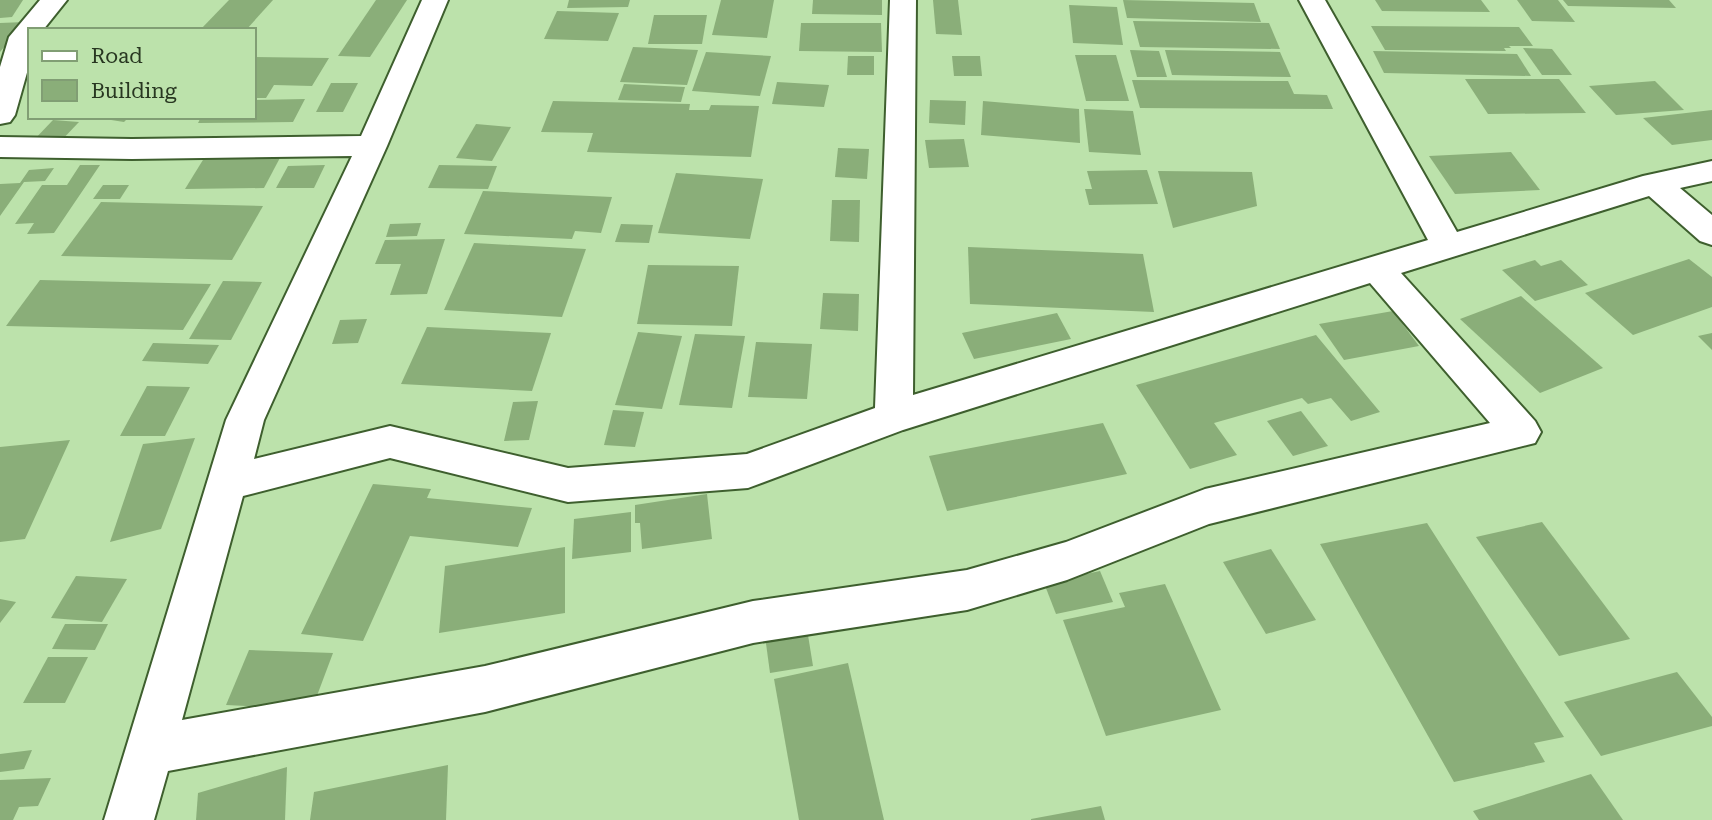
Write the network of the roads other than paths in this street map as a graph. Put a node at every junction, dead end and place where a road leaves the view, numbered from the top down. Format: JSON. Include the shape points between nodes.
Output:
{"nodes":[{"id":1,"x":54,"y":0,"type":"edge"},
{"id":2,"x":435,"y":0,"type":"edge"},
{"id":3,"x":904,"y":0,"type":"edge"},
{"id":4,"x":1312,"y":0,"type":"edge"},
{"id":5,"x":31,"y":28,"type":"edge"},
{"id":6,"x":28,"y":31,"type":"edge"},
{"id":7,"x":0,"y":114,"type":"edge"},
{"id":8,"x":372,"y":146,"type":"junction"},
{"id":9,"x":0,"y":147,"type":"edge"},
{"id":10,"x":1712,"y":172,"type":"edge"},
{"id":11,"x":1654,"y":183,"type":"junction"},
{"id":12,"x":1712,"y":233,"type":"edge"},
{"id":13,"x":1449,"y":248,"type":"junction"},
{"id":14,"x":1377,"y":269,"type":"junction"},
{"id":15,"x":894,"y":417,"type":"junction"},
{"id":16,"x":227,"y":483,"type":"junction"},
{"id":17,"x":150,"y":750,"type":"junction"},
{"id":18,"x":129,"y":820,"type":"edge"}],
"edges":[{"from":1,"to":5,"type":"street"},
{"from":2,"to":8,"type":"street"},
{"from":3,"to":15,"type":"street"},
{"from":4,"to":13,"type":"street"},
{"from":6,"to":7,"type":"street"},
{"from":8,"to":9,"type":"street"},
{"from":8,"to":16,"type":"street","via":[[245,420]]},
{"from":10,"to":11,"type":"street"},
{"from":11,"to":12,"type":"street"},
{"from":11,"to":13,"type":"street"},
{"from":13,"to":14,"type":"street"},
{"from":14,"to":15,"type":"street"},
{"from":14,"to":17,"type":"street","via":[[1521,432],[1205,507],[1067,561],[967,590],[753,622],[485,688]]},
{"from":15,"to":16,"type":"street","via":[[748,471],[568,485],[390,442]]},
{"from":16,"to":17,"type":"street"},
{"from":17,"to":18,"type":"street"}]}
